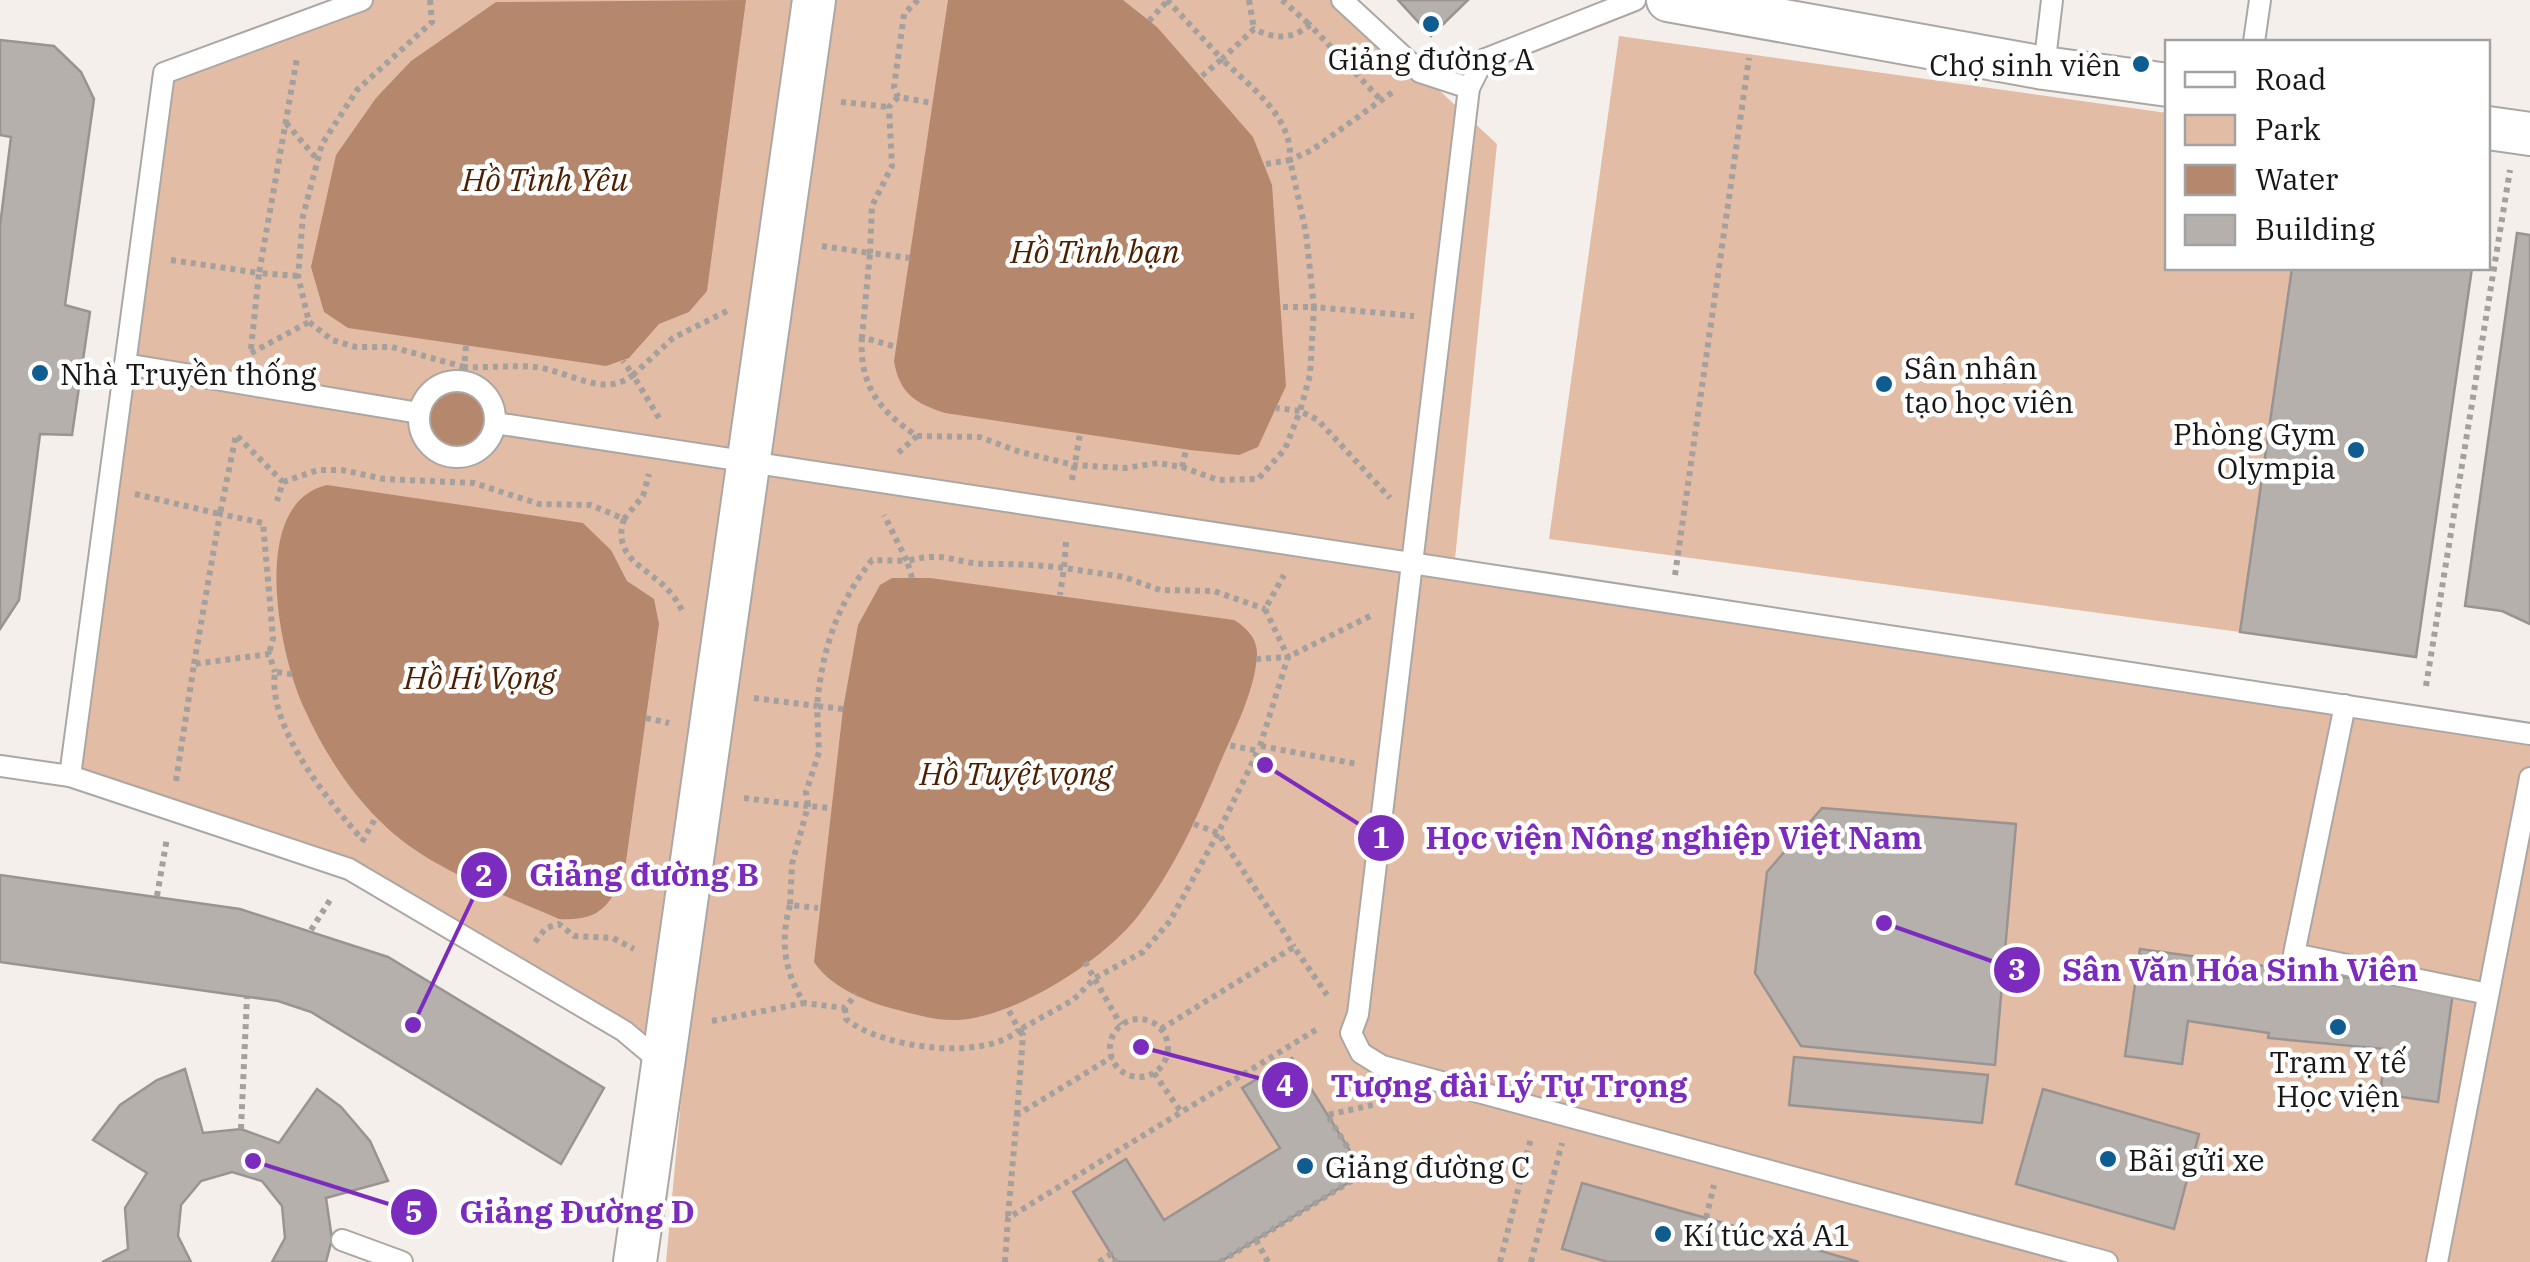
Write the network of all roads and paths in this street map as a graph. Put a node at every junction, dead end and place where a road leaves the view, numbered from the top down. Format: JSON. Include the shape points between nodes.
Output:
{"nodes":[{"id":1,"x":362,"y":0,"type":"edge"},
{"id":2,"x":430,"y":0,"type":"edge"},
{"id":3,"x":814,"y":0,"type":"edge"},
{"id":4,"x":918,"y":0,"type":"edge"},
{"id":5,"x":1167,"y":0,"type":"edge"},
{"id":6,"x":1249,"y":0,"type":"edge"},
{"id":7,"x":1282,"y":0,"type":"edge"},
{"id":8,"x":1342,"y":0,"type":"edge"},
{"id":9,"x":1635,"y":0,"type":"edge"},
{"id":10,"x":1668,"y":0,"type":"edge"},
{"id":11,"x":2052,"y":0,"type":"edge"},
{"id":12,"x":2260,"y":0,"type":"edge"},
{"id":13,"x":1149,"y":21,"type":"dead end"},
{"id":14,"x":303,"y":22,"type":"junction"},
{"id":15,"x":1310,"y":25,"type":"junction"},
{"id":16,"x":1254,"y":29,"type":"junction"},
{"id":17,"x":2254,"y":40,"type":"edge"},
{"id":18,"x":1769,"y":57,"type":"dead end"},
{"id":19,"x":1222,"y":58,"type":"junction"},
{"id":20,"x":2044,"y":68,"type":"junction"},
{"id":21,"x":1420,"y":72,"type":"junction"},
{"id":22,"x":1202,"y":76,"type":"dead end"},
{"id":23,"x":2165,"y":85,"type":"edge"},
{"id":24,"x":1469,"y":88,"type":"junction"},
{"id":25,"x":898,"y":97,"type":"junction"},
{"id":26,"x":824,"y":100,"type":"dead end"},
{"id":27,"x":1381,"y":100,"type":"junction"},
{"id":28,"x":932,"y":102,"type":"dead end"},
{"id":29,"x":889,"y":107,"type":"junction"},
{"id":30,"x":286,"y":122,"type":"junction"},
{"id":31,"x":2490,"y":128,"type":"edge"},
{"id":32,"x":2530,"y":134,"type":"edge"},
{"id":33,"x":318,"y":160,"type":"junction"},
{"id":34,"x":1290,"y":160,"type":"junction"},
{"id":35,"x":1266,"y":164,"type":"dead end"},
{"id":36,"x":2530,"y":170,"type":"edge"},
{"id":37,"x":806,"y":243,"type":"dead end"},
{"id":38,"x":870,"y":254,"type":"junction"},
{"id":39,"x":140,"y":256,"type":"junction"},
{"id":40,"x":910,"y":258,"type":"dead end"},
{"id":41,"x":260,"y":272,"type":"junction"},
{"id":42,"x":298,"y":276,"type":"junction"},
{"id":43,"x":737,"y":298,"type":"dead end"},
{"id":44,"x":1314,"y":307,"type":"junction"},
{"id":45,"x":1283,"y":308,"type":"dead end"},
{"id":46,"x":1441,"y":318,"type":"junction"},
{"id":47,"x":309,"y":322,"type":"junction"},
{"id":48,"x":862,"y":337,"type":"junction"},
{"id":49,"x":466,"y":346,"type":"dead end"},
{"id":50,"x":896,"y":346,"type":"dead end"},
{"id":51,"x":251,"y":349,"type":"junction"},
{"id":52,"x":623,"y":362,"type":"dead end"},
{"id":53,"x":125,"y":364,"type":"junction"},
{"id":54,"x":464,"y":367,"type":"junction"},
{"id":55,"x":633,"y":375,"type":"junction"},
{"id":56,"x":244,"y":384,"type":"junction"},
{"id":57,"x":1276,"y":408,"type":"dead end"},
{"id":58,"x":1300,"y":410,"type":"junction"},
{"id":59,"x":419,"y":414,"type":"junction"},
{"id":60,"x":495,"y":423,"type":"junction"},
{"id":61,"x":917,"y":436,"type":"junction"},
{"id":62,"x":655,"y":448,"type":"junction"},
{"id":63,"x":1186,"y":450,"type":"dead end"},
{"id":64,"x":749,"y":462,"type":"junction"},
{"id":65,"x":1182,"y":468,"type":"junction"},
{"id":66,"x":866,"y":480,"type":"junction"},
{"id":67,"x":283,"y":482,"type":"junction"},
{"id":68,"x":888,"y":483,"type":"junction"},
{"id":69,"x":109,"y":488,"type":"junction"},
{"id":70,"x":278,"y":501,"type":"dead end"},
{"id":71,"x":220,"y":514,"type":"junction"},
{"id":72,"x":624,"y":519,"type":"junction"},
{"id":73,"x":1416,"y":525,"type":"junction"},
{"id":74,"x":1290,"y":544,"type":"junction"},
{"id":75,"x":907,"y":561,"type":"junction"},
{"id":76,"x":1412,"y":563,"type":"junction"},
{"id":77,"x":912,"y":578,"type":"dead end"},
{"id":78,"x":1060,"y":596,"type":"dead end"},
{"id":79,"x":1407,"y":597,"type":"junction"},
{"id":80,"x":1670,"y":602,"type":"junction"},
{"id":81,"x":269,"y":654,"type":"junction"},
{"id":82,"x":1288,"y":657,"type":"junction"},
{"id":83,"x":1256,"y":660,"type":"dead end"},
{"id":84,"x":194,"y":664,"type":"junction"},
{"id":85,"x":720,"y":666,"type":"junction"},
{"id":86,"x":276,"y":672,"type":"junction"},
{"id":87,"x":292,"y":674,"type":"dead end"},
{"id":88,"x":2345,"y":705,"type":"junction"},
{"id":89,"x":817,"y":706,"type":"junction"},
{"id":90,"x":843,"y":709,"type":"dead end"},
{"id":91,"x":2421,"y":717,"type":"junction"},
{"id":92,"x":2530,"y":734,"type":"edge"},
{"id":93,"x":1228,"y":746,"type":"dead end"},
{"id":94,"x":1259,"y":749,"type":"junction"},
{"id":95,"x":0,"y":766,"type":"edge"},
{"id":96,"x":1387,"y":769,"type":"junction"},
{"id":97,"x":70,"y":776,"type":"junction"},
{"id":98,"x":2530,"y":778,"type":"edge"},
{"id":99,"x":725,"y":796,"type":"dead end"},
{"id":100,"x":808,"y":806,"type":"junction"},
{"id":101,"x":830,"y":808,"type":"dead end"},
{"id":102,"x":171,"y":810,"type":"junction"},
{"id":103,"x":1194,"y":824,"type":"dead end"},
{"id":104,"x":1218,"y":833,"type":"junction"},
{"id":105,"x":363,"y":840,"type":"dead end"},
{"id":106,"x":157,"y":896,"type":"dead end"},
{"id":107,"x":790,"y":905,"type":"junction"},
{"id":108,"x":818,"y":908,"type":"dead end"},
{"id":109,"x":1294,"y":948,"type":"junction"},
{"id":110,"x":635,"y":959,"type":"dead end"},
{"id":111,"x":1086,"y":962,"type":"dead end"},
{"id":112,"x":517,"y":968,"type":"junction"},
{"id":113,"x":1095,"y":978,"type":"junction"},
{"id":114,"x":856,"y":994,"type":"dead end"},
{"id":115,"x":2488,"y":994,"type":"junction"},
{"id":116,"x":247,"y":996,"type":"dead end"},
{"id":117,"x":804,"y":1003,"type":"junction"},
{"id":118,"x":1007,"y":1007,"type":"dead end"},
{"id":119,"x":845,"y":1008,"type":"junction"},
{"id":120,"x":1358,"y":1014,"type":"junction"},
{"id":121,"x":1335,"y":1018,"type":"junction"},
{"id":122,"x":694,"y":1024,"type":"dead end"},
{"id":123,"x":1122,"y":1025,"type":"junction"},
{"id":124,"x":1161,"y":1028,"type":"junction"},
{"id":125,"x":1019,"y":1030,"type":"junction"},
{"id":126,"x":1112,"y":1057,"type":"junction"},
{"id":127,"x":664,"y":1064,"type":"junction"},
{"id":128,"x":1154,"y":1072,"type":"junction"},
{"id":129,"x":1396,"y":1099,"type":"dead end"},
{"id":130,"x":1538,"y":1110,"type":"junction"},
{"id":131,"x":1181,"y":1112,"type":"junction"},
{"id":132,"x":1017,"y":1115,"type":"junction"},
{"id":133,"x":1568,"y":1118,"type":"junction"},
{"id":134,"x":241,"y":1129,"type":"dead end"},
{"id":135,"x":1067,"y":1182,"type":"junction"},
{"id":136,"x":1073,"y":1192,"type":"dead end"},
{"id":137,"x":1008,"y":1218,"type":"junction"},
{"id":138,"x":342,"y":1240,"type":"dead end"},
{"id":139,"x":1256,"y":1240,"type":"junction"},
{"id":140,"x":402,"y":1262,"type":"edge"},
{"id":141,"x":635,"y":1262,"type":"edge"},
{"id":142,"x":1006,"y":1262,"type":"edge"},
{"id":143,"x":1098,"y":1262,"type":"edge"},
{"id":144,"x":1116,"y":1262,"type":"edge"},
{"id":145,"x":1220,"y":1262,"type":"edge"},
{"id":146,"x":1268,"y":1262,"type":"edge"},
{"id":147,"x":1500,"y":1262,"type":"edge"},
{"id":148,"x":1532,"y":1262,"type":"edge"},
{"id":149,"x":2107,"y":1262,"type":"edge"},
{"id":150,"x":2437,"y":1262,"type":"edge"}],
"edges":[{"from":1,"to":14,"type":"lane"},
{"from":2,"to":33,"type":"path","via":[[432,22],[357,90]]},
{"from":3,"to":64,"type":"street"},
{"from":4,"to":25,"type":"path","via":[[901,24]]},
{"from":5,"to":13,"type":"path"},
{"from":5,"to":19,"type":"path"},
{"from":6,"to":16,"type":"path"},
{"from":7,"to":15,"type":"path"},
{"from":8,"to":21,"type":"lane"},
{"from":9,"to":24,"type":"lane","via":[[1483,60]]},
{"from":10,"to":20,"type":"street"},
{"from":11,"to":20,"type":"lane"},
{"from":12,"to":17,"type":"lane"},
{"from":14,"to":30,"type":"path"},
{"from":14,"to":39,"type":"lane","via":[[164,74]]},
{"from":15,"to":16,"type":"path","via":[[1280,38]]},
{"from":15,"to":27,"type":"path"},
{"from":16,"to":19,"type":"path"},
{"from":18,"to":80,"type":"path","via":[[1750,54]]},
{"from":19,"to":22,"type":"path"},
{"from":19,"to":34,"type":"path","via":[[1271,108],[1290,143]]},
{"from":20,"to":23,"type":"street"},
{"from":21,"to":24,"type":"lane"},
{"from":21,"to":27,"type":"path"},
{"from":24,"to":46,"type":"lane"},
{"from":25,"to":28,"type":"path"},
{"from":25,"to":29,"type":"path"},
{"from":26,"to":29,"type":"path"},
{"from":27,"to":34,"type":"path"},
{"from":29,"to":38,"type":"path","via":[[892,166],[872,206]]},
{"from":30,"to":33,"type":"path"},
{"from":30,"to":41,"type":"path"},
{"from":31,"to":32,"type":"street"},
{"from":33,"to":42,"type":"path","via":[[303,216]]},
{"from":34,"to":35,"type":"path"},
{"from":34,"to":44,"type":"path"},
{"from":36,"to":91,"type":"path","via":[[2510,167]]},
{"from":37,"to":38,"type":"path"},
{"from":38,"to":40,"type":"path"},
{"from":38,"to":48,"type":"path"},
{"from":39,"to":41,"type":"path"},
{"from":39,"to":53,"type":"lane"},
{"from":41,"to":42,"type":"path"},
{"from":41,"to":51,"type":"path"},
{"from":42,"to":47,"type":"path"},
{"from":43,"to":55,"type":"path","via":[[732,309],[673,338]]},
{"from":44,"to":45,"type":"path"},
{"from":44,"to":46,"type":"path"},
{"from":44,"to":58,"type":"path","via":[[1310,375]]},
{"from":46,"to":73,"type":"lane"},
{"from":47,"to":51,"type":"path","via":[[264,349]]},
{"from":47,"to":54,"type":"path","via":[[332,340],[392,346]]},
{"from":48,"to":50,"type":"path"},
{"from":48,"to":61,"type":"path","via":[[862,374],[871,393]]},
{"from":49,"to":54,"type":"path"},
{"from":51,"to":56,"type":"path"},
{"from":52,"to":55,"type":"path"},
{"from":53,"to":56,"type":"lane"},
{"from":53,"to":69,"type":"lane"},
{"from":54,"to":55,"type":"path","via":[[534,367],[594,384]]},
{"from":55,"to":62,"type":"path","via":[[660,416]]},
{"from":56,"to":59,"type":"lane"},
{"from":57,"to":58,"type":"path"},
{"from":58,"to":65,"type":"path","via":[[1285,449],[1258,479],[1218,480]]},
{"from":58,"to":73,"type":"path","via":[[1318,420]]},
{"from":59,"to":60,"type":"lane","via":[[434,388],[462,381],[487,395]]},
{"from":59,"to":60,"type":"lane","via":[[426,442],[452,457],[481,449]]},
{"from":60,"to":62,"type":"lane"},
{"from":61,"to":65,"type":"path","via":[[980,437],[1074,464]]},
{"from":61,"to":68,"type":"path","via":[[898,450]]},
{"from":62,"to":64,"type":"lane"},
{"from":62,"to":72,"type":"path","via":[[643,496]]},
{"from":63,"to":65,"type":"path"},
{"from":64,"to":66,"type":"lane"},
{"from":64,"to":85,"type":"street"},
{"from":66,"to":68,"type":"lane"},
{"from":66,"to":75,"type":"path"},
{"from":67,"to":70,"type":"path"},
{"from":67,"to":71,"type":"path","via":[[236,435]]},
{"from":67,"to":72,"type":"path","via":[[342,470],[474,483],[539,504],[590,505]]},
{"from":68,"to":74,"type":"lane"},
{"from":69,"to":71,"type":"path"},
{"from":69,"to":97,"type":"lane"},
{"from":71,"to":81,"type":"path","via":[[264,523]]},
{"from":71,"to":84,"type":"path"},
{"from":72,"to":85,"type":"path","via":[[625,548],[634,566],[668,588]]},
{"from":73,"to":76,"type":"lane"},
{"from":74,"to":76,"type":"lane"},
{"from":74,"to":82,"type":"path","via":[[1286,572],[1265,609]]},
{"from":75,"to":77,"type":"path"},
{"from":75,"to":78,"type":"path","via":[[945,554],[1064,568]]},
{"from":75,"to":89,"type":"path","via":[[872,560],[852,585],[829,632]]},
{"from":76,"to":79,"type":"lane"},
{"from":76,"to":80,"type":"lane"},
{"from":79,"to":82,"type":"path"},
{"from":79,"to":96,"type":"lane"},
{"from":80,"to":88,"type":"lane"},
{"from":81,"to":84,"type":"path"},
{"from":81,"to":86,"type":"path"},
{"from":82,"to":83,"type":"path"},
{"from":82,"to":94,"type":"path"},
{"from":84,"to":102,"type":"path"},
{"from":85,"to":89,"type":"path","via":[[736,696]]},
{"from":85,"to":127,"type":"street"},
{"from":86,"to":87,"type":"path"},
{"from":86,"to":105,"type":"path","via":[[273,689],[294,742],[324,798]]},
{"from":88,"to":91,"type":"lane"},
{"from":88,"to":115,"type":"lane","via":[[2294,954]]},
{"from":89,"to":90,"type":"path"},
{"from":89,"to":100,"type":"path","via":[[819,752]]},
{"from":91,"to":92,"type":"lane"},
{"from":93,"to":94,"type":"path"},
{"from":94,"to":96,"type":"path"},
{"from":94,"to":104,"type":"path"},
{"from":95,"to":97,"type":"lane"},
{"from":96,"to":120,"type":"lane"},
{"from":97,"to":102,"type":"lane"},
{"from":98,"to":115,"type":"lane"},
{"from":99,"to":100,"type":"path"},
{"from":100,"to":101,"type":"path"},
{"from":100,"to":107,"type":"path","via":[[792,864]]},
{"from":102,"to":106,"type":"path"},
{"from":102,"to":112,"type":"lane","via":[[349,869]]},
{"from":103,"to":104,"type":"path"},
{"from":104,"to":109,"type":"path"},
{"from":104,"to":113,"type":"path","via":[[1159,935],[1143,952]]},
{"from":107,"to":108,"type":"path"},
{"from":107,"to":117,"type":"path","via":[[784,950]]},
{"from":109,"to":121,"type":"path","via":[[1337,1010]]},
{"from":109,"to":124,"type":"path"},
{"from":110,"to":112,"type":"path","via":[[627,942],[574,936],[558,924],[546,928]]},
{"from":111,"to":113,"type":"path"},
{"from":112,"to":127,"type":"lane","via":[[624,1031]]},
{"from":113,"to":123,"type":"path"},
{"from":113,"to":125,"type":"path","via":[[1073,1000]]},
{"from":114,"to":119,"type":"path"},
{"from":115,"to":150,"type":"lane"},
{"from":116,"to":134,"type":"path"},
{"from":117,"to":119,"type":"path"},
{"from":117,"to":122,"type":"path"},
{"from":118,"to":125,"type":"path"},
{"from":119,"to":125,"type":"path","via":[[846,1018],[864,1031],[924,1046],[996,1044]]},
{"from":120,"to":121,"type":"path"},
{"from":120,"to":130,"type":"lane","via":[[1351,1034],[1361,1054],[1382,1066]]},
{"from":121,"to":131,"type":"path"},
{"from":123,"to":124,"type":"path","via":[[1142,1019]]},
{"from":123,"to":126,"type":"path","via":[[1111,1043]]},
{"from":124,"to":128,"type":"path","via":[[1168,1048]]},
{"from":125,"to":132,"type":"path"},
{"from":126,"to":128,"type":"path","via":[[1126,1073]]},
{"from":126,"to":132,"type":"path"},
{"from":127,"to":141,"type":"street"},
{"from":128,"to":131,"type":"path"},
{"from":129,"to":139,"type":"path","via":[[1327,1115],[1364,1173]]},
{"from":130,"to":133,"type":"lane"},
{"from":130,"to":147,"type":"path"},
{"from":131,"to":135,"type":"path"},
{"from":132,"to":137,"type":"path"},
{"from":133,"to":148,"type":"path"},
{"from":133,"to":149,"type":"lane"},
{"from":135,"to":136,"type":"path"},
{"from":135,"to":137,"type":"path"},
{"from":137,"to":142,"type":"path"},
{"from":138,"to":140,"type":"lane"},
{"from":139,"to":145,"type":"path"},
{"from":139,"to":146,"type":"path"},
{"from":143,"to":144,"type":"path","via":[[1112,1254]]}]}
